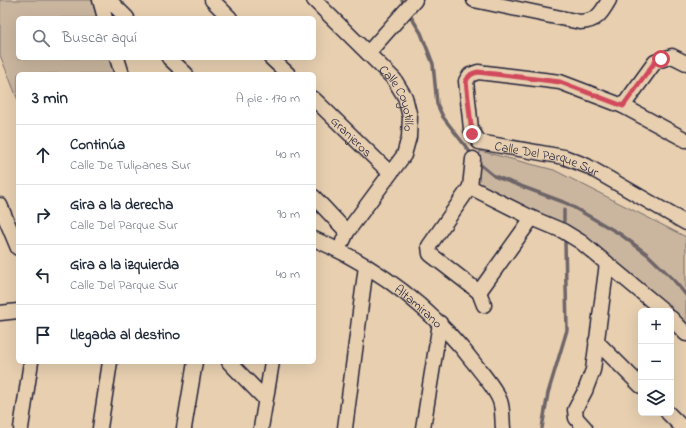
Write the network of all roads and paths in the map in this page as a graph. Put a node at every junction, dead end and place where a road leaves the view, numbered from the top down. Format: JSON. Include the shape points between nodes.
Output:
{"nodes":[{"id":1,"x":100,"y":0,"type":"edge"},
{"id":2,"x":109,"y":0,"type":"edge"},
{"id":3,"x":212,"y":0,"type":"edge"},
{"id":4,"x":314,"y":0,"type":"edge"},
{"id":5,"x":415,"y":0,"type":"edge"},
{"id":6,"x":474,"y":0,"type":"edge"},
{"id":7,"x":609,"y":0,"type":"edge"},
{"id":8,"x":104,"y":16,"type":"edge"},
{"id":9,"x":125,"y":16,"type":"edge"},
{"id":10,"x":228,"y":16,"type":"edge"},
{"id":11,"x":368,"y":53,"type":"junction"},
{"id":12,"x":118,"y":60,"type":"edge"},
{"id":13,"x":171,"y":60,"type":"edge"},
{"id":14,"x":273,"y":60,"type":"edge"},
{"id":15,"x":686,"y":63,"type":"edge"},
{"id":16,"x":121,"y":72,"type":"edge"},
{"id":17,"x":184,"y":72,"type":"edge"},
{"id":18,"x":286,"y":72,"type":"edge"},
{"id":19,"x":316,"y":102,"type":"edge"},
{"id":20,"x":623,"y":106,"type":"junction"},
{"id":21,"x":686,"y":140,"type":"edge"},
{"id":22,"x":474,"y":159,"type":"dead end"},
{"id":23,"x":390,"y":173,"type":"junction"},
{"id":24,"x":470,"y":188,"type":"junction"},
{"id":25,"x":0,"y":205,"type":"edge"},
{"id":26,"x":317,"y":205,"type":"edge"},
{"id":27,"x":532,"y":218,"type":"junction"},
{"id":28,"x":686,"y":223,"type":"edge"},
{"id":29,"x":347,"y":232,"type":"junction"},
{"id":30,"x":316,"y":240,"type":"edge"},
{"id":31,"x":16,"y":243,"type":"edge"},
{"id":32,"x":339,"y":250,"type":"junction"},
{"id":33,"x":607,"y":262,"type":"junction"},
{"id":34,"x":366,"y":266,"type":"junction"},
{"id":35,"x":661,"y":308,"type":"edge"},
{"id":36,"x":16,"y":311,"type":"edge"},
{"id":37,"x":0,"y":313,"type":"edge"},
{"id":38,"x":674,"y":321,"type":"edge"},
{"id":39,"x":440,"y":323,"type":"junction"},
{"id":40,"x":686,"y":334,"type":"edge"},
{"id":41,"x":596,"y":341,"type":"junction"},
{"id":42,"x":31,"y":364,"type":"edge"},
{"id":43,"x":110,"y":364,"type":"edge"},
{"id":44,"x":195,"y":364,"type":"edge"},
{"id":45,"x":231,"y":364,"type":"edge"},
{"id":46,"x":272,"y":364,"type":"edge"},
{"id":47,"x":638,"y":383,"type":"edge"},
{"id":48,"x":265,"y":399,"type":"junction"},
{"id":49,"x":671,"y":416,"type":"edge"},
{"id":50,"x":20,"y":428,"type":"edge"},
{"id":51,"x":100,"y":428,"type":"edge"},
{"id":52,"x":184,"y":428,"type":"edge"},
{"id":53,"x":261,"y":428,"type":"edge"},
{"id":54,"x":344,"y":428,"type":"edge"},
{"id":55,"x":423,"y":428,"type":"edge"},
{"id":56,"x":503,"y":428,"type":"edge"},
{"id":57,"x":584,"y":428,"type":"edge"},
{"id":58,"x":683,"y":428,"type":"edge"}],
"edges":[{"from":1,"to":8,"type":"street"},
{"from":2,"to":9,"type":"street"},
{"from":3,"to":10,"type":"street"},
{"from":4,"to":11,"type":"street","name":"Calle Coyotillo"},
{"from":5,"to":11,"type":"street"},
{"from":6,"to":7,"type":"street","via":[[580,22],[595,20]]},
{"from":11,"to":23,"type":"street","name":"Calle Coyotillo","via":[[394,79],[405,97],[410,117],[408,143],[404,155]]},
{"from":12,"to":16,"type":"street"},
{"from":13,"to":17,"type":"street"},
{"from":14,"to":18,"type":"street"},
{"from":15,"to":20,"type":"street","via":[[672,56],[655,62]]},
{"from":19,"to":23,"type":"street","name":"Granjeros"},
{"from":20,"to":21,"type":"street","name":"Calle Del Parque Sur"},
{"from":20,"to":28,"type":"street","name":"Calle Del Parque Sur","via":[[560,82],[478,72],[470,75],[466,81],[470,130],[479,142],[564,157],[587,166]]},
{"from":22,"to":24,"type":"street"},
{"from":23,"to":29,"type":"street","name":"Calle Coyotillo"},
{"from":24,"to":27,"type":"street"},
{"from":24,"to":27,"type":"street","via":[[428,250],[482,299]]},
{"from":25,"to":31,"type":"street"},
{"from":26,"to":29,"type":"street"},
{"from":27,"to":33,"type":"street","via":[[563,231]]},
{"from":29,"to":32,"type":"street","name":"Calle Coyotillo"},
{"from":30,"to":32,"type":"street","name":"Altamirano"},
{"from":32,"to":34,"type":"street","name":"Altamirano"},
{"from":33,"to":35,"type":"street"},
{"from":33,"to":41,"type":"street"},
{"from":34,"to":39,"type":"street","name":"Altamirano","via":[[397,286]]},
{"from":34,"to":54,"type":"street"},
{"from":36,"to":37,"type":"street"},
{"from":38,"to":40,"type":"street"},
{"from":39,"to":55,"type":"street"},
{"from":39,"to":56,"type":"street","name":"Altamirano","via":[[464,349],[500,400]]},
{"from":41,"to":47,"type":"street"},
{"from":41,"to":57,"type":"street","via":[[593,370],[586,391],[575,410],[576,418]]},
{"from":42,"to":50,"type":"street"},
{"from":43,"to":51,"type":"street"},
{"from":44,"to":52,"type":"street"},
{"from":45,"to":48,"type":"street"},
{"from":46,"to":48,"type":"street"},
{"from":48,"to":53,"type":"street"},
{"from":49,"to":58,"type":"street"}]}
